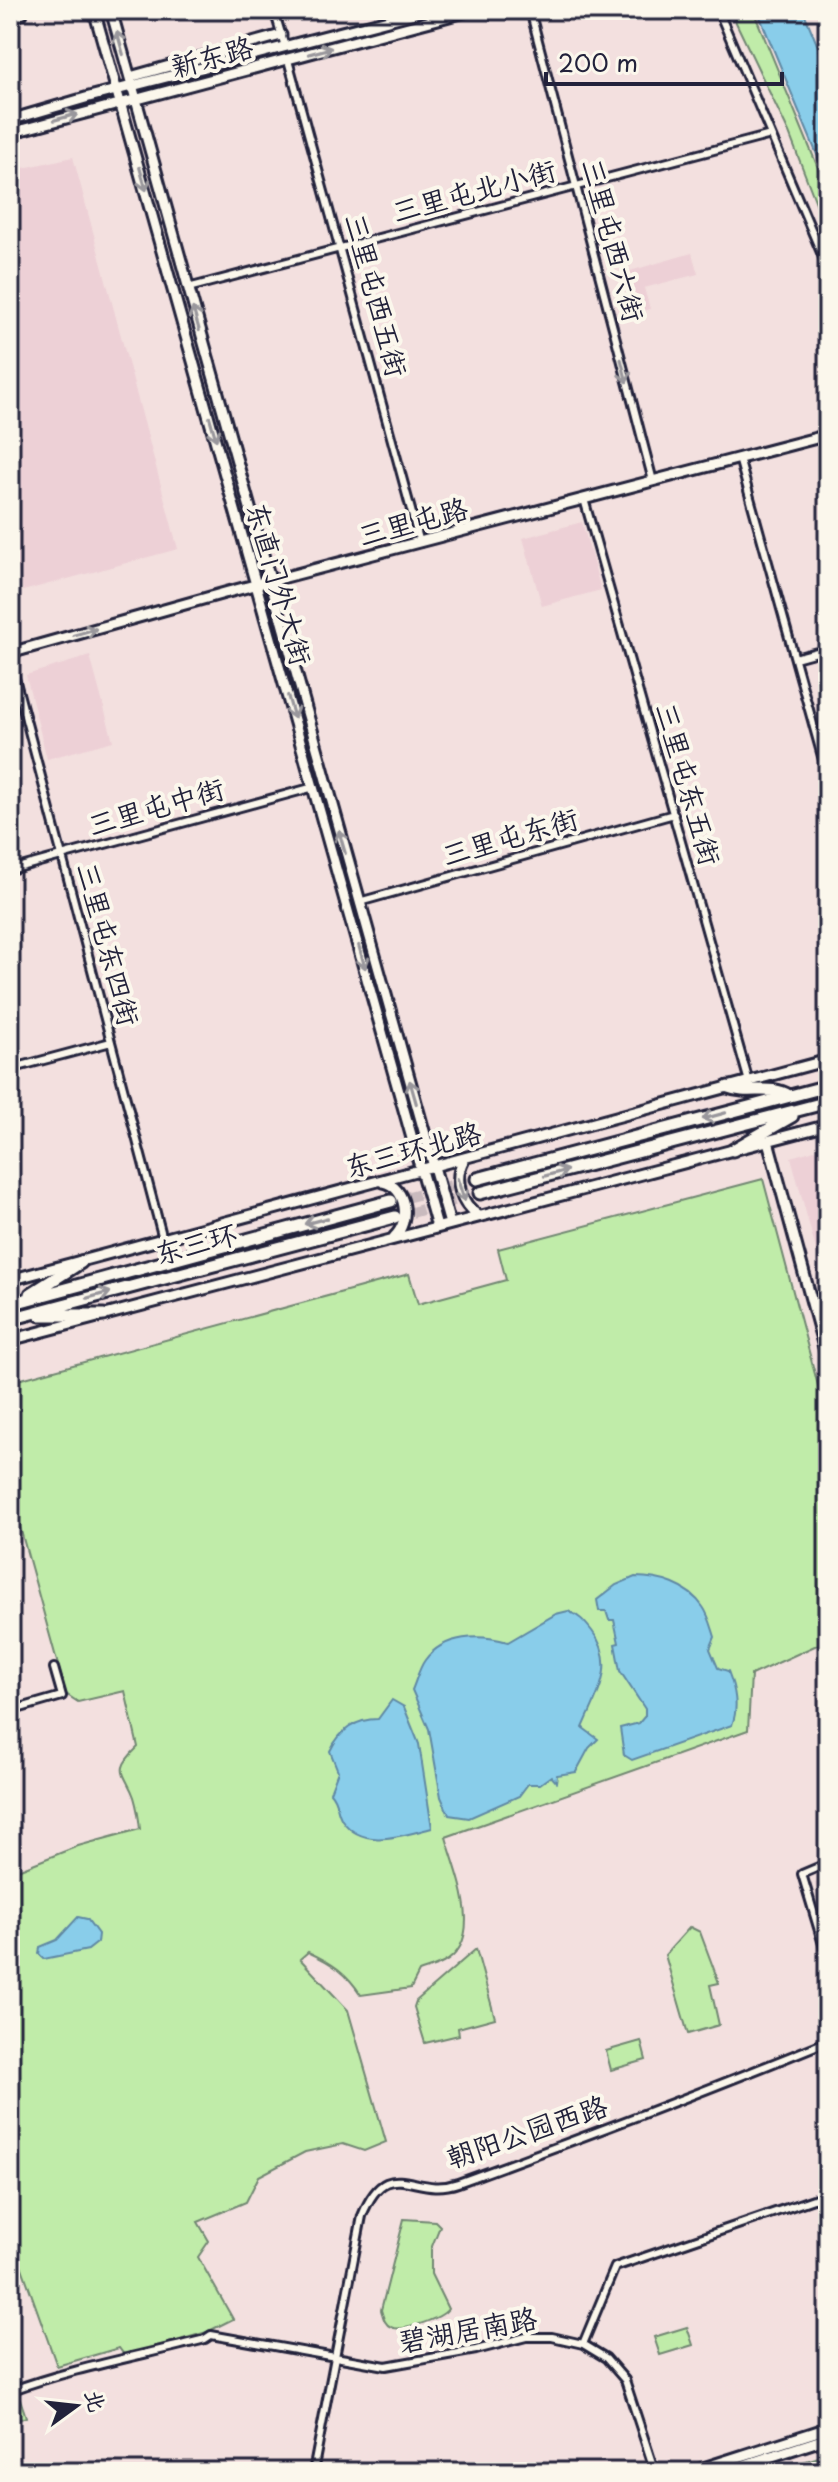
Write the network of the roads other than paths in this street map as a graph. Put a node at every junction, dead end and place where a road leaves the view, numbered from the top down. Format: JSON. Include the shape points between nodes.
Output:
{"nodes":[{"id":1,"x":22,"y":10,"type":"edge"},
{"id":2,"x":94,"y":10,"type":"edge"},
{"id":3,"x":111,"y":10,"type":"edge"},
{"id":4,"x":274,"y":10,"type":"edge"},
{"id":5,"x":427,"y":10,"type":"edge"},
{"id":6,"x":472,"y":10,"type":"edge"},
{"id":7,"x":530,"y":10,"type":"edge"},
{"id":8,"x":718,"y":10,"type":"edge"},
{"id":9,"x":10,"y":19,"type":"edge"},
{"id":10,"x":281,"y":35,"type":"junction"},
{"id":11,"x":285,"y":47,"type":"junction"},
{"id":12,"x":288,"y":60,"type":"junction"},
{"id":13,"x":131,"y":82,"type":"junction"},
{"id":14,"x":119,"y":91,"type":"junction"},
{"id":15,"x":136,"y":100,"type":"junction"},
{"id":16,"x":122,"y":104,"type":"junction"},
{"id":17,"x":10,"y":120,"type":"edge"},
{"id":18,"x":10,"y":133,"type":"edge"},
{"id":19,"x":771,"y":135,"type":"junction"},
{"id":20,"x":577,"y":187,"type":"junction"},
{"id":21,"x":341,"y":248,"type":"junction"},
{"id":22,"x":828,"y":269,"type":"edge"},
{"id":23,"x":188,"y":288,"type":"junction"},
{"id":24,"x":828,"y":435,"type":"edge"},
{"id":25,"x":739,"y":458,"type":"junction"},
{"id":26,"x":653,"y":481,"type":"junction"},
{"id":27,"x":584,"y":499,"type":"junction"},
{"id":28,"x":420,"y":543,"type":"junction"},
{"id":29,"x":270,"y":582,"type":"junction"},
{"id":30,"x":257,"y":586,"type":"junction"},
{"id":31,"x":828,"y":649,"type":"edge"},
{"id":32,"x":10,"y":656,"type":"edge"},
{"id":33,"x":795,"y":658,"type":"junction"},
{"id":34,"x":828,"y":778,"type":"edge"},
{"id":35,"x":314,"y":787,"type":"junction"},
{"id":36,"x":674,"y":814,"type":"junction"},
{"id":37,"x":62,"y":856,"type":"junction"},
{"id":38,"x":10,"y":870,"type":"edge"},
{"id":39,"x":359,"y":902,"type":"junction"},
{"id":40,"x":111,"y":1042,"type":"junction"},
{"id":41,"x":828,"y":1060,"type":"edge"},
{"id":42,"x":10,"y":1069,"type":"edge"},
{"id":43,"x":749,"y":1082,"type":"junction"},
{"id":44,"x":828,"y":1086,"type":"edge"},
{"id":45,"x":728,"y":1087,"type":"junction"},
{"id":46,"x":789,"y":1096,"type":"junction"},
{"id":47,"x":828,"y":1102,"type":"edge"},
{"id":48,"x":806,"y":1107,"type":"junction"},
{"id":49,"x":828,"y":1125,"type":"edge"},
{"id":50,"x":768,"y":1141,"type":"junction"},
{"id":51,"x":733,"y":1150,"type":"junction"},
{"id":52,"x":464,"y":1159,"type":"junction"},
{"id":53,"x":435,"y":1167,"type":"junction"},
{"id":54,"x":422,"y":1170,"type":"junction"},
{"id":55,"x":477,"y":1179,"type":"tunnel mouth"},
{"id":56,"x":374,"y":1183,"type":"junction"},
{"id":57,"x":480,"y":1193,"type":"tunnel mouth"},
{"id":58,"x":391,"y":1201,"type":"tunnel mouth"},
{"id":59,"x":479,"y":1216,"type":"junction"},
{"id":60,"x":395,"y":1217,"type":"tunnel mouth"},
{"id":61,"x":450,"y":1224,"type":"junction"},
{"id":62,"x":437,"y":1227,"type":"junction"},
{"id":63,"x":163,"y":1240,"type":"junction"},
{"id":64,"x":388,"y":1240,"type":"junction"},
{"id":65,"x":81,"y":1262,"type":"junction"},
{"id":66,"x":10,"y":1280,"type":"edge"},
{"id":67,"x":15,"y":1302,"type":"edge"},
{"id":68,"x":24,"y":1315,"type":"junction"},
{"id":69,"x":104,"y":1315,"type":"junction"},
{"id":70,"x":10,"y":1319,"type":"edge"},
{"id":71,"x":10,"y":1340,"type":"edge"},
{"id":72,"x":828,"y":1362,"type":"edge"},
{"id":73,"x":54,"y":1668,"type":"dead end"},
{"id":74,"x":10,"y":1711,"type":"edge"},
{"id":75,"x":828,"y":1863,"type":"edge"},
{"id":76,"x":828,"y":1961,"type":"edge"},
{"id":77,"x":828,"y":2041,"type":"edge"},
{"id":78,"x":828,"y":2194,"type":"edge"},
{"id":79,"x":583,"y":2344,"type":"junction"},
{"id":80,"x":335,"y":2358,"type":"junction"},
{"id":81,"x":10,"y":2391,"type":"edge"},
{"id":82,"x":828,"y":2428,"type":"edge"},
{"id":83,"x":828,"y":2438,"type":"edge"},
{"id":84,"x":313,"y":2472,"type":"edge"},
{"id":85,"x":655,"y":2472,"type":"edge"},
{"id":86,"x":691,"y":2472,"type":"edge"},
{"id":87,"x":723,"y":2472,"type":"edge"}],
"edges":[{"from":1,"to":9,"type":"street","via":[[23,15]]},
{"from":2,"to":14,"type":"main road","name":"东直门外大街"},
{"from":13,"to":3,"type":"main road","name":"东直门外大街","one_way":true},
{"from":4,"to":10,"type":"street"},
{"from":5,"to":11,"type":"main road","name":"新东路"},
{"from":12,"to":6,"type":"main road","name":"新东路","one_way":true},
{"from":7,"to":20,"type":"street","name":"三里屯西六街"},
{"from":8,"to":19,"type":"street"},
{"from":10,"to":11,"type":"street"},
{"from":10,"to":13,"type":"main road","name":"新东路"},
{"from":11,"to":13,"type":"main road","name":"新东路"},
{"from":12,"to":15,"type":"main road","name":"新东路"},
{"from":12,"to":21,"type":"street","name":"三里屯西五街"},
{"from":13,"to":14,"type":"main road"},
{"from":13,"to":15,"type":"main road","name":"东直门外大街"},
{"from":14,"to":16,"type":"main road","name":"东直门外大街"},
{"from":14,"to":17,"type":"main road"},
{"from":15,"to":16,"type":"main road","name":"新东路"},
{"from":15,"to":23,"type":"main road","name":"东直门外大街"},
{"from":18,"to":16,"type":"main road","name":"新东路","one_way":true},
{"from":16,"to":30,"type":"main road","name":"东直门外大街","one_way":true},
{"from":19,"to":20,"type":"street","name":"三里屯北小街"},
{"from":19,"to":22,"type":"street"},
{"from":20,"to":21,"type":"street","name":"三里屯北小街"},
{"from":20,"to":26,"type":"street","name":"三里屯西六街","one_way":true},
{"from":21,"to":23,"type":"street","name":"三里屯北小街"},
{"from":21,"to":28,"type":"street","name":"三里屯西五街"},
{"from":29,"to":23,"type":"main road","name":"东直门外大街","one_way":true},
{"from":24,"to":25,"type":"main road","name":"三里屯路"},
{"from":25,"to":26,"type":"main road","name":"三里屯路"},
{"from":25,"to":33,"type":"street"},
{"from":26,"to":27,"type":"main road","name":"三里屯路"},
{"from":27,"to":28,"type":"main road","name":"三里屯路"},
{"from":27,"to":36,"type":"street","name":"三里屯东五街"},
{"from":28,"to":29,"type":"main road","name":"三里屯路"},
{"from":29,"to":30,"type":"main road","name":"三里屯路"},
{"from":39,"to":29,"type":"main road","name":"东直门外大街","one_way":true},
{"from":32,"to":30,"type":"main road","name":"三里屯路","one_way":true},
{"from":30,"to":35,"type":"main road","name":"东直门外大街","one_way":true},
{"from":31,"to":33,"type":"street"},
{"from":32,"to":37,"type":"street","name":"三里屯东四街"},
{"from":33,"to":34,"type":"street"},
{"from":35,"to":37,"type":"street","name":"三里屯中街"},
{"from":35,"to":54,"type":"main road","name":"东直门外大街","one_way":true},
{"from":36,"to":39,"type":"street","name":"三里屯东街"},
{"from":36,"to":43,"type":"street","name":"三里屯东五街"},
{"from":37,"to":38,"type":"street","name":"三里屯中街"},
{"from":37,"to":40,"type":"street","name":"三里屯东四街"},
{"from":53,"to":39,"type":"main road","name":"东直门外大街","one_way":true},
{"from":40,"to":42,"type":"street"},
{"from":40,"to":63,"type":"street","name":"三里屯东四街"},
{"from":41,"to":43,"type":"main road","name":"东三环北路"},
{"from":43,"to":45,"type":"main road","name":"东三环北路"},
{"from":44,"to":46,"type":"highway"},
{"from":45,"to":46,"type":"highway","via":[[779,1090]]},
{"from":45,"to":52,"type":"main road","name":"东三环北路"},
{"from":46,"to":55,"type":"highway","one_way":true},
{"from":47,"to":48,"type":"highway"},
{"from":48,"to":51,"type":"highway"},
{"from":57,"to":48,"type":"highway","one_way":true},
{"from":49,"to":50,"type":"main road"},
{"from":50,"to":51,"type":"main road"},
{"from":50,"to":72,"type":"main road"},
{"from":51,"to":59,"type":"main road"},
{"from":52,"to":53,"type":"main road","name":"东三环北路"},
{"from":52,"to":59,"type":"main road","one_way":true,"via":[[459,1187],[469,1210]]},
{"from":53,"to":54,"type":"main road","name":"东三环北路"},
{"from":53,"to":61,"type":"main road","name":"东直门外大街"},
{"from":54,"to":56,"type":"main road","name":"东三环北路"},
{"from":54,"to":62,"type":"main road","name":"东直门外大街"},
{"from":56,"to":63,"type":"main road","name":"东三环北路"},
{"from":56,"to":64,"type":"main road","via":[[390,1184],[403,1203],[403,1225]]},
{"from":58,"to":67,"type":"highway","name":"东三环","one_way":true},
{"from":59,"to":61,"type":"main road"},
{"from":68,"to":60,"type":"highway","name":"东三环","one_way":true},
{"from":61,"to":62,"type":"main road"},
{"from":62,"to":64,"type":"main road"},
{"from":63,"to":65,"type":"main road","name":"东三环北路"},
{"from":64,"to":69,"type":"main road"},
{"from":65,"to":66,"type":"main road","name":"东三环北路"},
{"from":65,"to":67,"type":"highway"},
{"from":68,"to":69,"type":"highway"},
{"from":68,"to":70,"type":"highway","name":"东三环"},
{"from":69,"to":71,"type":"main road"},
{"from":73,"to":74,"type":"street","via":[[62,1696]]},
{"from":75,"to":76,"type":"street","via":[[802,1874]]},
{"from":77,"to":80,"type":"street","name":"朝阳公园西路","via":[[453,2185],[384,2182],[362,2216]]},
{"from":78,"to":79,"type":"street","via":[[615,2267]]},
{"from":79,"to":80,"type":"street","name":"碧湖居南路","via":[[526,2337],[386,2366]]},
{"from":79,"to":85,"type":"street","name":"碧湖居南路","via":[[606,2358],[625,2380]]},
{"from":80,"to":81,"type":"street","name":"碧湖居南路","via":[[211,2335]]},
{"from":80,"to":84,"type":"street","name":"朝阳公园西路"},
{"from":82,"to":86,"type":"main road"},
{"from":83,"to":87,"type":"main road"}]}
